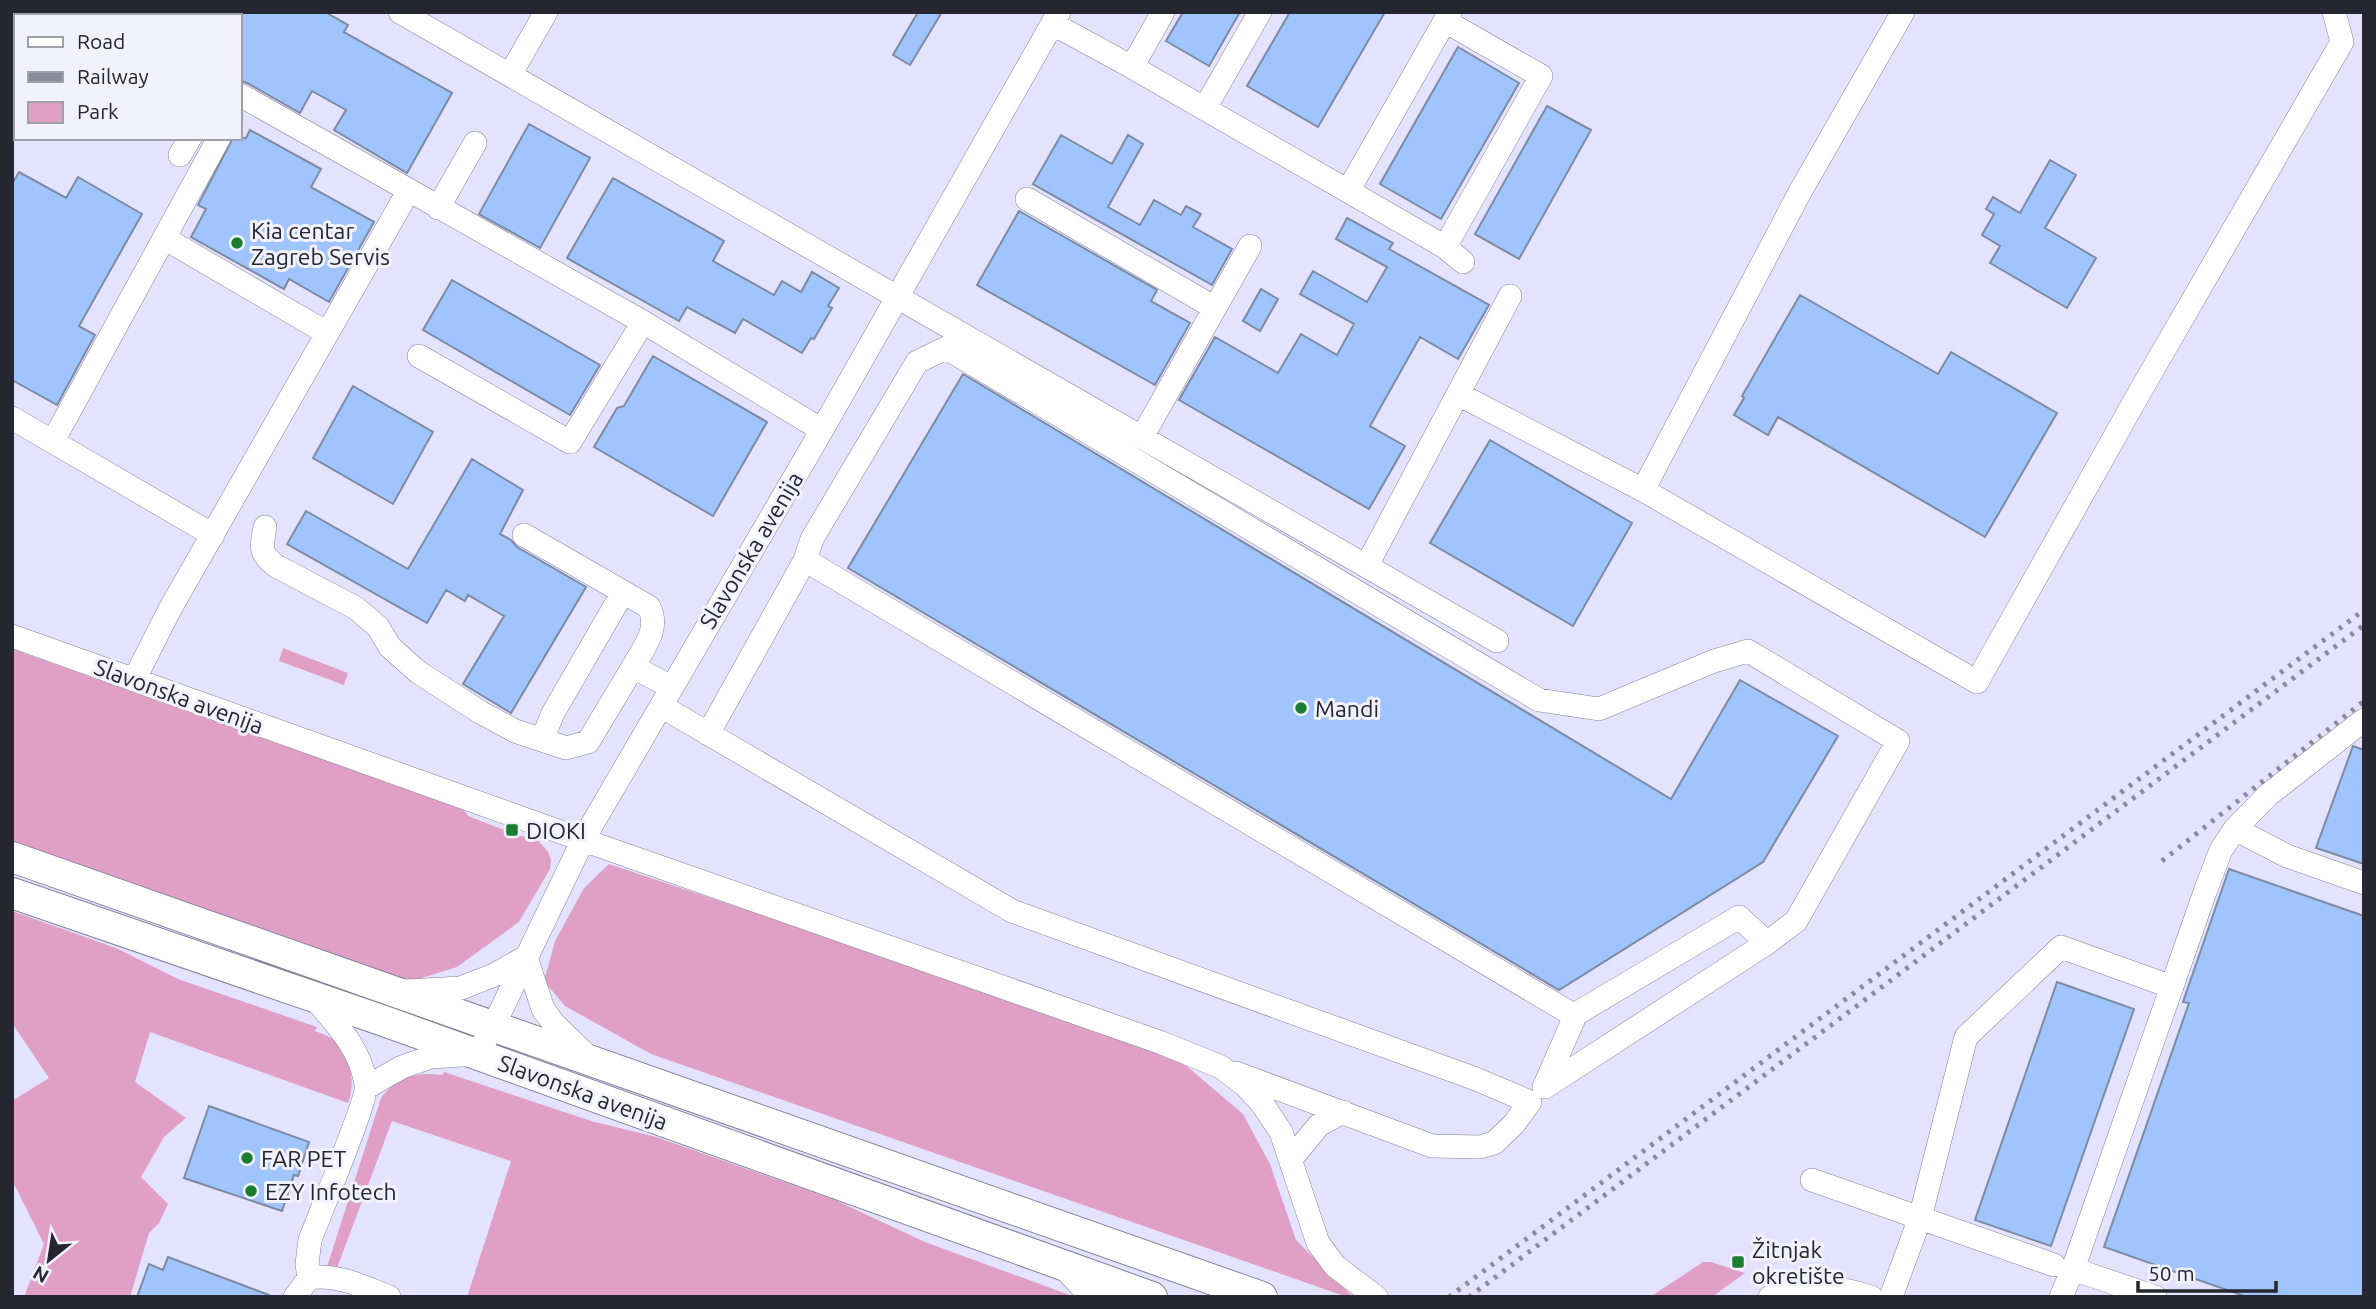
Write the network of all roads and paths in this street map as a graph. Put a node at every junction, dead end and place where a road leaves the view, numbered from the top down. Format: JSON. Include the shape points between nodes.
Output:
{"nodes":[{"id":1,"x":400,"y":12,"type":"edge"},
{"id":2,"x":546,"y":12,"type":"edge"},
{"id":3,"x":1163,"y":12,"type":"edge"},
{"id":4,"x":1260,"y":12,"type":"edge"},
{"id":5,"x":1903,"y":12,"type":"edge"},
{"id":6,"x":2334,"y":12,"type":"edge"},
{"id":7,"x":1447,"y":17,"type":"edge"},
{"id":8,"x":1056,"y":18,"type":"edge"},
{"id":9,"x":1132,"y":67,"type":"junction"},
{"id":10,"x":510,"y":75,"type":"junction"},
{"id":11,"x":242,"y":98,"type":"edge"},
{"id":12,"x":1205,"y":108,"type":"junction"},
{"id":13,"x":218,"y":140,"type":"edge"},
{"id":14,"x":475,"y":143,"type":"dead end"},
{"id":15,"x":409,"y":190,"type":"junction"},
{"id":16,"x":1348,"y":191,"type":"junction"},
{"id":17,"x":1027,"y":199,"type":"dead end"},
{"id":18,"x":438,"y":208,"type":"junction"},
{"id":19,"x":164,"y":239,"type":"junction"},
{"id":20,"x":1250,"y":246,"type":"dead end"},
{"id":21,"x":1445,"y":247,"type":"junction"},
{"id":22,"x":1463,"y":262,"type":"dead end"},
{"id":23,"x":897,"y":296,"type":"junction"},
{"id":24,"x":1510,"y":296,"type":"dead end"},
{"id":25,"x":1215,"y":308,"type":"junction"},
{"id":26,"x":643,"y":323,"type":"junction"},
{"id":27,"x":327,"y":333,"type":"junction"},
{"id":28,"x":419,"y":356,"type":"dead end"},
{"id":29,"x":1458,"y":394,"type":"junction"},
{"id":30,"x":12,"y":418,"type":"edge"},
{"id":31,"x":822,"y":430,"type":"junction"},
{"id":32,"x":1142,"y":436,"type":"junction"},
{"id":33,"x":53,"y":441,"type":"junction"},
{"id":34,"x":1643,"y":490,"type":"junction"},
{"id":35,"x":265,"y":527,"type":"dead end"},
{"id":36,"x":213,"y":535,"type":"junction"},
{"id":37,"x":524,"y":535,"type":"dead end"},
{"id":38,"x":805,"y":560,"type":"junction"},
{"id":39,"x":1367,"y":565,"type":"junction"},
{"id":40,"x":623,"y":592,"type":"junction"},
{"id":41,"x":12,"y":636,"type":"edge"},
{"id":42,"x":1497,"y":641,"type":"dead end"},
{"id":43,"x":634,"y":667,"type":"junction"},
{"id":44,"x":134,"y":680,"type":"junction"},
{"id":45,"x":666,"y":697,"type":"junction"},
{"id":46,"x":2364,"y":719,"type":"edge"},
{"id":47,"x":708,"y":734,"type":"junction"},
{"id":48,"x":542,"y":740,"type":"junction"},
{"id":49,"x":2235,"y":829,"type":"junction"},
{"id":50,"x":583,"y":841,"type":"junction"},
{"id":51,"x":12,"y":857,"type":"edge"},
{"id":52,"x":2364,"y":883,"type":"edge"},
{"id":53,"x":12,"y":893,"type":"edge"},
{"id":54,"x":1767,"y":943,"type":"junction"},
{"id":55,"x":526,"y":957,"type":"junction"},
{"id":56,"x":2172,"y":987,"type":"junction"},
{"id":57,"x":397,"y":992,"type":"junction"},
{"id":58,"x":314,"y":998,"type":"junction"},
{"id":59,"x":1575,"y":1016,"type":"junction"},
{"id":60,"x":493,"y":1027,"type":"junction"},
{"id":61,"x":477,"y":1054,"type":"junction"},
{"id":62,"x":589,"y":1058,"type":"junction"},
{"id":63,"x":1221,"y":1067,"type":"junction"},
{"id":64,"x":368,"y":1087,"type":"junction"},
{"id":65,"x":1537,"y":1094,"type":"junction"},
{"id":66,"x":1343,"y":1112,"type":"junction"},
{"id":67,"x":1291,"y":1159,"type":"junction"},
{"id":68,"x":1812,"y":1180,"type":"dead end"},
{"id":69,"x":1920,"y":1218,"type":"junction"},
{"id":70,"x":1061,"y":1265,"type":"junction"},
{"id":71,"x":2064,"y":1267,"type":"junction"},
{"id":72,"x":302,"y":1288,"type":"edge"},
{"id":73,"x":389,"y":1297,"type":"edge"},
{"id":74,"x":1091,"y":1297,"type":"edge"},
{"id":75,"x":1152,"y":1297,"type":"edge"},
{"id":76,"x":1262,"y":1297,"type":"edge"},
{"id":77,"x":1376,"y":1297,"type":"edge"},
{"id":78,"x":1770,"y":1297,"type":"edge"},
{"id":79,"x":1871,"y":1297,"type":"edge"},
{"id":80,"x":1891,"y":1297,"type":"edge"},
{"id":81,"x":2061,"y":1297,"type":"edge"},
{"id":82,"x":2155,"y":1297,"type":"edge"}],
"edges":[{"from":1,"to":10,"type":"street"},
{"from":2,"to":10,"type":"street"},
{"from":3,"to":9,"type":"street"},
{"from":4,"to":12,"type":"street"},
{"from":5,"to":34,"type":"street","via":[[1800,192]]},
{"from":6,"to":34,"type":"street","via":[[2342,42],[1977,682]]},
{"from":7,"to":16,"type":"street"},
{"from":7,"to":21,"type":"street","via":[[1541,76]]},
{"from":8,"to":9,"type":"street"},
{"from":8,"to":23,"type":"street","name":"Slavonska avenija"},
{"from":9,"to":12,"type":"street"},
{"from":10,"to":23,"type":"street"},
{"from":11,"to":15,"type":"street"},
{"from":12,"to":16,"type":"street"},
{"from":13,"to":19,"type":"street"},
{"from":14,"to":18,"type":"street"},
{"from":15,"to":18,"type":"street"},
{"from":15,"to":27,"type":"street"},
{"from":16,"to":21,"type":"street"},
{"from":17,"to":25,"type":"street"},
{"from":18,"to":26,"type":"street"},
{"from":19,"to":27,"type":"street"},
{"from":19,"to":33,"type":"street"},
{"from":20,"to":25,"type":"street"},
{"from":21,"to":22,"type":"street"},
{"from":23,"to":31,"type":"street","name":"Slavonska avenija"},
{"from":23,"to":32,"type":"street"},
{"from":24,"to":29,"type":"street"},
{"from":25,"to":32,"type":"street"},
{"from":26,"to":28,"type":"street","via":[[570,442]]},
{"from":26,"to":31,"type":"street"},
{"from":27,"to":36,"type":"street"},
{"from":29,"to":34,"type":"street"},
{"from":29,"to":39,"type":"street"},
{"from":30,"to":33,"type":"street"},
{"from":31,"to":45,"type":"street","name":"Slavonska avenija"},
{"from":32,"to":39,"type":"street"},
{"from":33,"to":36,"type":"street"},
{"from":35,"to":48,"type":"street","via":[[262,553],[276,566],[356,608],[418,672],[480,712]]},
{"from":36,"to":44,"type":"street"},
{"from":37,"to":40,"type":"street"},
{"from":38,"to":47,"type":"street"},
{"from":38,"to":54,"type":"street","via":[[812,539],[917,362],[946,348],[1539,700],[1599,709],[1748,651],[1898,740],[1796,921]]},
{"from":38,"to":59,"type":"street"},
{"from":39,"to":42,"type":"street"},
{"from":40,"to":43,"type":"street","via":[[649,607],[654,617],[653,630]]},
{"from":40,"to":48,"type":"street"},
{"from":41,"to":44,"type":"street","name":"Slavonska avenija"},
{"from":43,"to":45,"type":"street"},
{"from":43,"to":48,"type":"street","via":[[588,742],[566,748]]},
{"from":44,"to":50,"type":"street","name":"Slavonska avenija"},
{"from":45,"to":47,"type":"street"},
{"from":45,"to":50,"type":"street","name":"Slavonska avenija"},
{"from":46,"to":49,"type":"street","via":[[2268,795]]},
{"from":47,"to":65,"type":"street","via":[[1012,911],[1476,1079]]},
{"from":49,"to":52,"type":"street","via":[[2287,856]]},
{"from":49,"to":56,"type":"street","via":[[2221,850]]},
{"from":50,"to":55,"type":"street","name":"Slavonska avenija"},
{"from":50,"to":63,"type":"street","name":"Slavonska avenija"},
{"from":51,"to":57,"type":"main road","name":"Slavonska avenija"},
{"from":53,"to":58,"type":"main road","name":"Slavonska avenija"},
{"from":54,"to":59,"type":"street","via":[[1739,917]]},
{"from":54,"to":65,"type":"street"},
{"from":55,"to":57,"type":"street","name":"Slavonska avenija","via":[[461,988]]},
{"from":55,"to":60,"type":"street","name":"Slavonska avenija"},
{"from":55,"to":62,"type":"street","name":"Slavonska avenija","via":[[543,1009]]},
{"from":56,"to":69,"type":"street","via":[[2061,947],[1966,1037]]},
{"from":56,"to":71,"type":"street"},
{"from":57,"to":60,"type":"main road","name":"Slavonska avenija"},
{"from":58,"to":61,"type":"main road","name":"Slavonska avenija"},
{"from":58,"to":64,"type":"street","via":[[351,1041]]},
{"from":59,"to":65,"type":"street"},
{"from":60,"to":61,"type":"street"},
{"from":60,"to":62,"type":"main road","name":"Slavonska avenija"},
{"from":61,"to":64,"type":"street","via":[[431,1057]]},
{"from":61,"to":70,"type":"main road","name":"Slavonska avenija"},
{"from":62,"to":76,"type":"main road","name":"Slavonska avenija"},
{"from":63,"to":66,"type":"street"},
{"from":63,"to":67,"type":"street","name":"Slavonska avenija","via":[[1263,1105],[1282,1132]]},
{"from":64,"to":72,"type":"street","via":[[310,1240]]},
{"from":65,"to":66,"type":"street","via":[[1494,1143],[1480,1147],[1432,1146]]},
{"from":66,"to":67,"type":"street","via":[[1319,1125]]},
{"from":67,"to":77,"type":"street","name":"Slavonska avenija","via":[[1318,1243],[1335,1265]]},
{"from":68,"to":69,"type":"street"},
{"from":69,"to":71,"type":"street"},
{"from":69,"to":80,"type":"street"},
{"from":70,"to":74,"type":"street"},
{"from":70,"to":75,"type":"main road","name":"Slavonska avenija"},
{"from":71,"to":81,"type":"street"},
{"from":71,"to":82,"type":"street"},
{"from":72,"to":73,"type":"street","via":[[321,1276]]},
{"from":78,"to":79,"type":"street","via":[[1826,1286]]}]}
